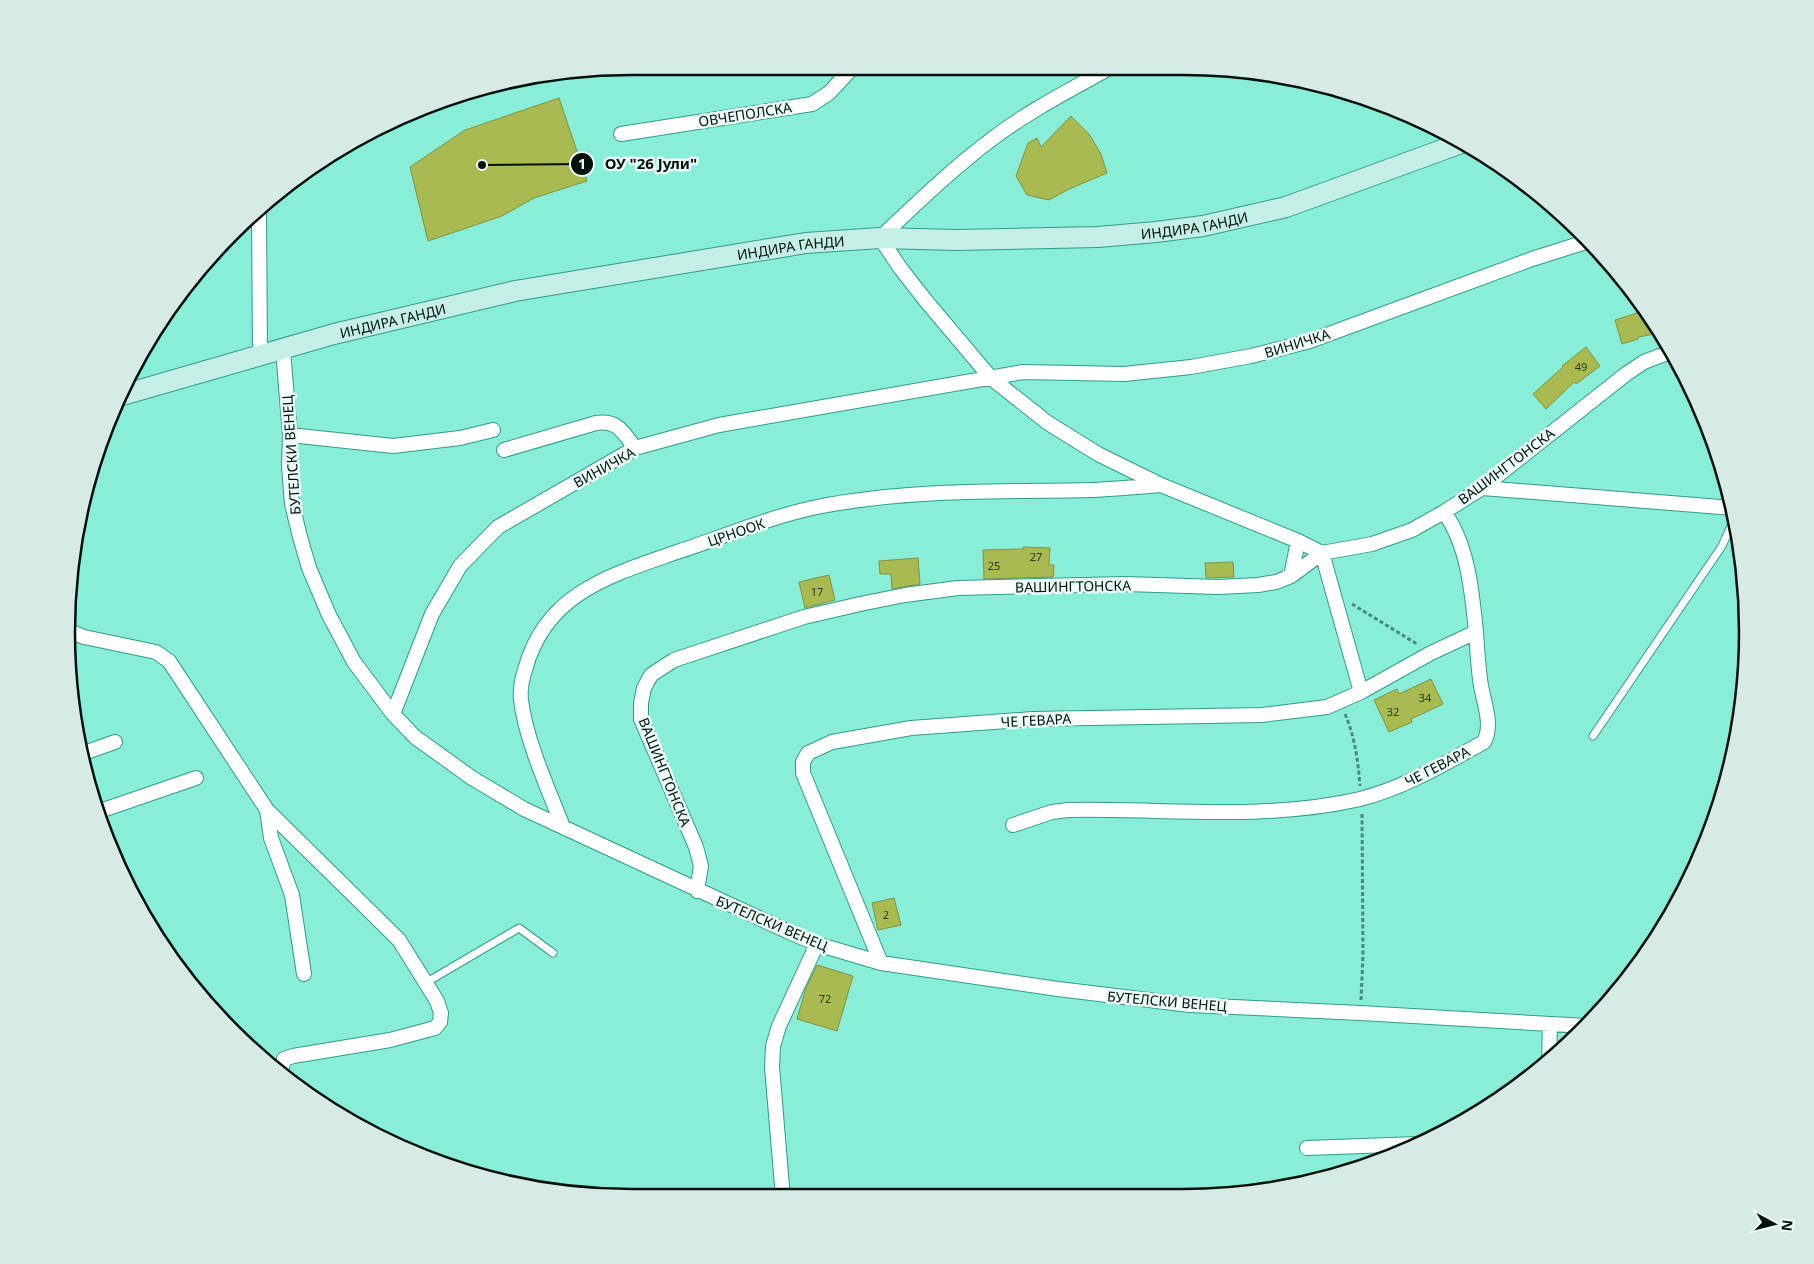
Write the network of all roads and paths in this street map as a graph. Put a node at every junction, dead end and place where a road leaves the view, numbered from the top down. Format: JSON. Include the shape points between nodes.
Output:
{"nodes":[{"id":1,"x":846,"y":75,"type":"edge"},
{"id":2,"x":1097,"y":75,"type":"edge"},
{"id":3,"x":621,"y":134,"type":"dead end"},
{"id":4,"x":1453,"y":146,"type":"edge"},
{"id":5,"x":259,"y":219,"type":"edge"},
{"id":6,"x":880,"y":238,"type":"junction"},
{"id":7,"x":1581,"y":244,"type":"edge"},
{"id":8,"x":283,"y":350,"type":"junction"},
{"id":9,"x":1664,"y":354,"type":"edge"},
{"id":10,"x":260,"y":355,"type":"junction"},
{"id":11,"x":991,"y":378,"type":"junction"},
{"id":12,"x":129,"y":393,"type":"edge"},
{"id":13,"x":492,"y":430,"type":"dead end"},
{"id":14,"x":290,"y":434,"type":"junction"},
{"id":15,"x":635,"y":448,"type":"junction"},
{"id":16,"x":504,"y":450,"type":"dead end"},
{"id":17,"x":1161,"y":485,"type":"junction"},
{"id":18,"x":1482,"y":488,"type":"junction"},
{"id":19,"x":1724,"y":507,"type":"edge"},
{"id":20,"x":1444,"y":512,"type":"junction"},
{"id":21,"x":1729,"y":530,"type":"edge"},
{"id":22,"x":1298,"y":540,"type":"junction"},
{"id":23,"x":1322,"y":553,"type":"junction"},
{"id":24,"x":1291,"y":576,"type":"junction"},
{"id":25,"x":1332,"y":592,"type":"junction"},
{"id":26,"x":1476,"y":632,"type":"junction"},
{"id":27,"x":75,"y":633,"type":"edge"},
{"id":28,"x":1431,"y":653,"type":"junction"},
{"id":29,"x":1361,"y":692,"type":"junction"},
{"id":30,"x":1340,"y":702,"type":"junction"},
{"id":31,"x":393,"y":714,"type":"junction"},
{"id":32,"x":1593,"y":736,"type":"dead end"},
{"id":33,"x":115,"y":742,"type":"dead end"},
{"id":34,"x":88,"y":751,"type":"edge"},
{"id":35,"x":196,"y":778,"type":"dead end"},
{"id":36,"x":1361,"y":799,"type":"junction"},
{"id":37,"x":105,"y":809,"type":"edge"},
{"id":38,"x":267,"y":810,"type":"junction"},
{"id":39,"x":1013,"y":825,"type":"dead end"},
{"id":40,"x":563,"y":827,"type":"junction"},
{"id":41,"x":697,"y":891,"type":"junction"},
{"id":42,"x":817,"y":944,"type":"junction"},
{"id":43,"x":554,"y":953,"type":"dead end"},
{"id":44,"x":881,"y":963,"type":"junction"},
{"id":45,"x":304,"y":974,"type":"dead end"},
{"id":46,"x":427,"y":982,"type":"junction"},
{"id":47,"x":1360,"y":1013,"type":"junction"},
{"id":48,"x":1550,"y":1024,"type":"junction"},
{"id":49,"x":1577,"y":1025,"type":"edge"},
{"id":50,"x":1549,"y":1051,"type":"edge"},
{"id":51,"x":283,"y":1065,"type":"edge"},
{"id":52,"x":1400,"y":1145,"type":"edge"},
{"id":53,"x":1307,"y":1148,"type":"dead end"},
{"id":54,"x":783,"y":1189,"type":"edge"}],
"edges":[{"from":1,"to":3,"type":"street","name":"ОВЧЕПОЛСКА","via":[[829,93],[812,104]]},
{"from":2,"to":6,"type":"street","via":[[1042,105],[993,138],[948,174]]},
{"from":4,"to":6,"type":"street","name":"ИНДИРА ГАНДИ","via":[[1286,207],[1203,226],[1098,237]]},
{"from":5,"to":10,"type":"street"},
{"from":6,"to":8,"type":"street","name":"ИНДИРА ГАНДИ","via":[[806,243],[515,291],[334,334]]},
{"from":6,"to":11,"type":"street","via":[[921,295]]},
{"from":7,"to":11,"type":"street","name":"ВИНИЧКА","via":[[1310,341],[1251,356],[1124,374],[1023,372]]},
{"from":8,"to":10,"type":"street","name":"ИНДИРА ГАНДИ"},
{"from":8,"to":14,"type":"street","name":"БУТЕЛСКИ ВЕНЕЦ"},
{"from":9,"to":18,"type":"street","name":"ВАШИНГТОНСКА","via":[[1626,374]]},
{"from":10,"to":12,"type":"street","name":"ИНДИРА ГАНДИ"},
{"from":11,"to":15,"type":"street","name":"ВИНИЧКА","via":[[720,425]]},
{"from":11,"to":17,"type":"street","via":[[1048,423],[1098,454]]},
{"from":13,"to":14,"type":"street","via":[[460,438],[393,446]]},
{"from":14,"to":31,"type":"street","name":"БУТЕЛСКИ ВЕНЕЦ","via":[[292,504],[309,568],[354,662]]},
{"from":15,"to":16,"type":"street","via":[[618,426],[607,422]]},
{"from":15,"to":31,"type":"street","name":"ВИНИЧКА","via":[[498,527],[460,566],[432,614]]},
{"from":17,"to":22,"type":"street"},
{"from":17,"to":40,"type":"street","name":"ЦРНООК","via":[[1094,490],[939,492],[816,507],[756,524],[616,573],[590,586],[558,610],[535,640],[524,671],[521,698],[527,727]]},
{"from":18,"to":19,"type":"street"},
{"from":18,"to":20,"type":"street","name":"ВАШИНГТОНСКА"},
{"from":20,"to":23,"type":"street","name":"ВАШИНГТОНСКА","via":[[1412,530],[1372,544]]},
{"from":20,"to":26,"type":"street","name":"ЧЕ ГЕВАРА","via":[[1455,530],[1463,556]]},
{"from":21,"to":32,"type":"lane","via":[[1722,546]]},
{"from":22,"to":23,"type":"street"},
{"from":22,"to":24,"type":"street"},
{"from":23,"to":24,"type":"street","name":"ВАШИНГТОНСКА"},
{"from":23,"to":25,"type":"street"},
{"from":24,"to":41,"type":"street","name":"ВАШИНГТОНСКА","via":[[1258,585],[1218,587],[1126,584],[958,588],[905,595],[804,617],[674,660],[652,676],[644,688],[641,719],[696,847],[701,866]]},
{"from":25,"to":28,"type":"path"},
{"from":25,"to":29,"type":"street"},
{"from":26,"to":28,"type":"street","name":"ЧЕ ГЕВАРА"},
{"from":26,"to":36,"type":"street","name":"ЧЕ ГЕВАРА","via":[[1488,726],[1484,742],[1426,774]]},
{"from":27,"to":38,"type":"street","via":[[156,652],[169,661]]},
{"from":28,"to":29,"type":"street","name":"ЧЕ ГЕВАРА"},
{"from":29,"to":30,"type":"street","name":"ЧЕ ГЕВАРА"},
{"from":30,"to":36,"type":"path","via":[[1352,731]]},
{"from":30,"to":44,"type":"street","name":"ЧЕ ГЕВАРА","via":[[1327,707],[1262,715],[1033,718],[911,728],[832,742],[808,753],[803,762],[803,773]]},
{"from":31,"to":40,"type":"street","name":"БУТЕЛСКИ ВЕНЕЦ","via":[[415,737],[472,778],[524,809]]},
{"from":33,"to":34,"type":"street"},
{"from":35,"to":37,"type":"street"},
{"from":36,"to":39,"type":"street","name":"ЧЕ ГЕВАРА","via":[[1276,811],[1068,810]]},
{"from":36,"to":47,"type":"path","via":[[1363,955]]},
{"from":38,"to":45,"type":"street","via":[[271,838],[292,895]]},
{"from":38,"to":46,"type":"street","via":[[399,940]]},
{"from":40,"to":41,"type":"street","name":"БУТЕЛСКИ ВЕНЕЦ"},
{"from":41,"to":42,"type":"street","name":"БУТЕЛСКИ ВЕНЕЦ"},
{"from":42,"to":44,"type":"street","name":"БУТЕЛСКИ ВЕНЕЦ"},
{"from":42,"to":54,"type":"street","via":[[773,1046]]},
{"from":43,"to":46,"type":"lane","via":[[519,928]]},
{"from":44,"to":47,"type":"street","name":"БУТЕЛСКИ ВЕНЕЦ","via":[[1190,1005]]},
{"from":46,"to":51,"type":"street","via":[[441,1013],[435,1028],[390,1040],[293,1056],[284,1059]]},
{"from":47,"to":48,"type":"street","name":"БУТЕЛСКИ ВЕНЕЦ"},
{"from":48,"to":49,"type":"street","name":"БУТЕЛСКИ ВЕНЕЦ"},
{"from":48,"to":50,"type":"street"},
{"from":52,"to":53,"type":"street"}]}
